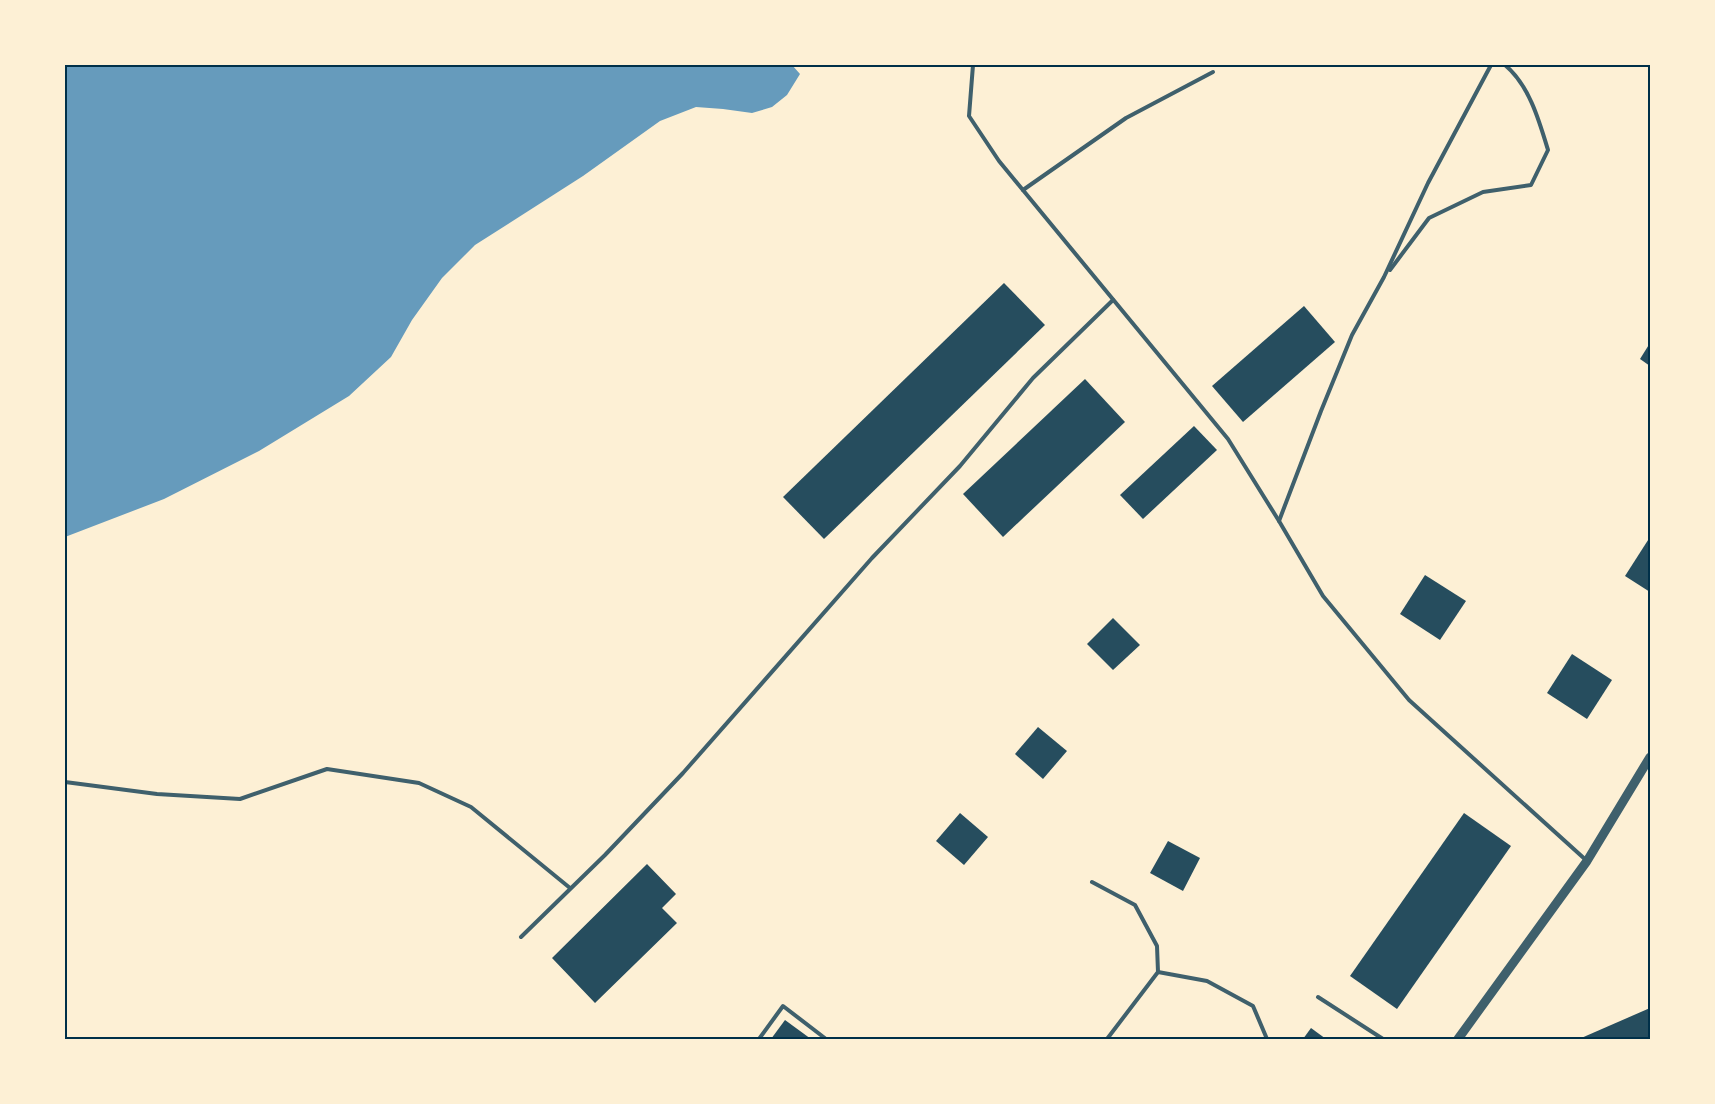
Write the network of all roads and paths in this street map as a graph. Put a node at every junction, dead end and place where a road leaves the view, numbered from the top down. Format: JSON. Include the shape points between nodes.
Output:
{"nodes":[{"id":1,"x":973,"y":65,"type":"edge"},
{"id":2,"x":1491,"y":65,"type":"edge"},
{"id":3,"x":1505,"y":65,"type":"edge"},
{"id":4,"x":1213,"y":72,"type":"dead end"},
{"id":5,"x":1023,"y":190,"type":"junction"},
{"id":6,"x":1384,"y":278,"type":"junction"},
{"id":7,"x":1113,"y":300,"type":"junction"},
{"id":8,"x":1279,"y":521,"type":"junction"},
{"id":9,"x":1650,"y":757,"type":"edge"},
{"id":10,"x":65,"y":782,"type":"edge"},
{"id":11,"x":1587,"y":861,"type":"junction"},
{"id":12,"x":1092,"y":882,"type":"dead end"},
{"id":13,"x":570,"y":888,"type":"junction"},
{"id":14,"x":521,"y":937,"type":"dead end"},
{"id":15,"x":1158,"y":972,"type":"junction"},
{"id":16,"x":1318,"y":997,"type":"dead end"},
{"id":17,"x":759,"y":1039,"type":"edge"},
{"id":18,"x":826,"y":1039,"type":"edge"},
{"id":19,"x":1107,"y":1039,"type":"edge"},
{"id":20,"x":1268,"y":1039,"type":"edge"},
{"id":21,"x":1382,"y":1039,"type":"edge"},
{"id":22,"x":1458,"y":1039,"type":"edge"}],
"edges":[{"from":1,"to":5,"type":"lane","via":[[969,116]]},
{"from":2,"to":6,"type":"lane","via":[[1428,183]]},
{"from":3,"to":6,"type":"lane","via":[[1534,105],[1548,150],[1531,185],[1484,192],[1429,218]]},
{"from":4,"to":5,"type":"lane","via":[[1126,118]]},
{"from":5,"to":7,"type":"lane"},
{"from":6,"to":8,"type":"lane","via":[[1352,335]]},
{"from":7,"to":8,"type":"lane","via":[[1228,439]]},
{"from":7,"to":13,"type":"lane","via":[[1033,378],[960,466],[872,558],[683,773]]},
{"from":8,"to":11,"type":"lane","via":[[1322,596],[1409,700]]},
{"from":9,"to":11,"type":"street"},
{"from":10,"to":13,"type":"lane","via":[[157,794],[240,799],[327,769],[419,784],[470,807]]},
{"from":11,"to":22,"type":"street"},
{"from":12,"to":15,"type":"lane","via":[[1134,905],[1157,946]]},
{"from":13,"to":14,"type":"lane"},
{"from":15,"to":19,"type":"lane"},
{"from":15,"to":20,"type":"lane","via":[[1207,981],[1253,1006]]},
{"from":16,"to":21,"type":"lane"},
{"from":17,"to":18,"type":"lane","via":[[783,1006]]}]}
